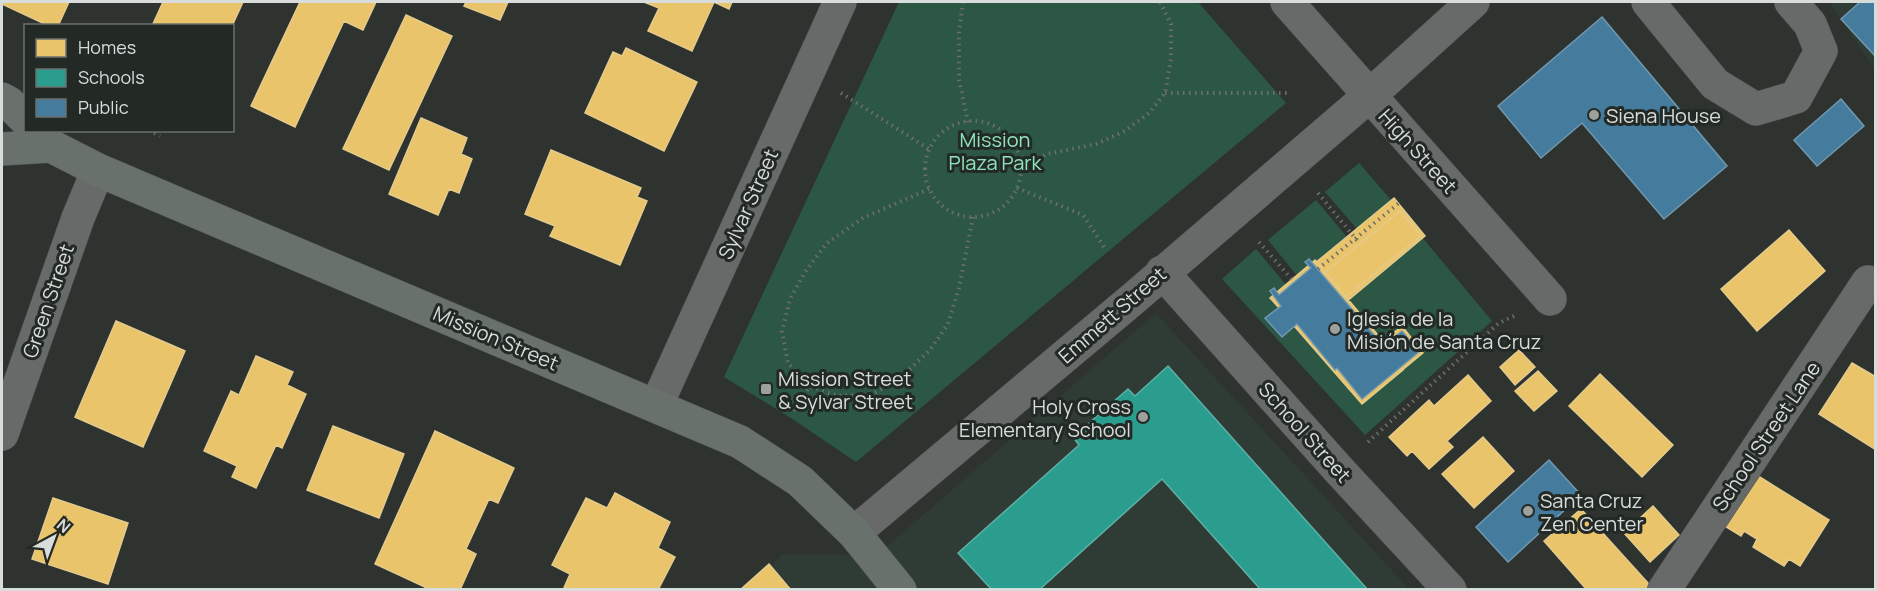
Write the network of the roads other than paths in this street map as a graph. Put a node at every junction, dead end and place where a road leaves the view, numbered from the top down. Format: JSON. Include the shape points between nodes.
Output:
{"nodes":[{"id":1,"x":840,"y":2,"type":"edge"},
{"id":2,"x":1287,"y":2,"type":"edge"},
{"id":3,"x":1473,"y":2,"type":"edge"},
{"id":4,"x":1648,"y":2,"type":"edge"},
{"id":5,"x":1791,"y":2,"type":"edge"},
{"id":6,"x":1369,"y":96,"type":"junction"},
{"id":7,"x":2,"y":99,"type":"edge"},
{"id":8,"x":24,"y":118,"type":"edge"},
{"id":9,"x":43,"y":138,"type":"edge"},
{"id":10,"x":2,"y":149,"type":"edge"},
{"id":11,"x":98,"y":170,"type":"junction"},
{"id":12,"x":1162,"y":272,"type":"junction"},
{"id":13,"x":1868,"y":282,"type":"dead end"},
{"id":14,"x":1550,"y":299,"type":"road end"},
{"id":15,"x":656,"y":406,"type":"junction"},
{"id":16,"x":2,"y":434,"type":"edge"},
{"id":17,"x":854,"y":533,"type":"junction"},
{"id":18,"x":900,"y":590,"type":"edge"},
{"id":19,"x":1450,"y":590,"type":"edge"},
{"id":20,"x":1664,"y":590,"type":"edge"}],
"edges":[{"from":1,"to":15,"type":"street","name":"Sylvar Street"},
{"from":2,"to":6,"type":"street","name":"High Street"},
{"from":3,"to":6,"type":"street","name":"Emmett Street"},
{"from":4,"to":5,"type":"street","via":[[1715,84],[1755,109],[1796,97],[1821,51],[1810,24]]},
{"from":6,"to":12,"type":"street","name":"Emmett Street"},
{"from":6,"to":14,"type":"street","name":"High Street"},
{"from":7,"to":8,"type":"main road"},
{"from":9,"to":10,"type":"main road","name":"Mission Street"},
{"from":9,"to":11,"type":"main road","name":"Mission Street"},
{"from":11,"to":15,"type":"main road","name":"Mission Street"},
{"from":11,"to":16,"type":"street","name":"Green Street"},
{"from":12,"to":17,"type":"street","name":"Emmett Street"},
{"from":12,"to":19,"type":"street","name":"School Street"},
{"from":13,"to":20,"type":"street","name":"School Street Lane"},
{"from":15,"to":17,"type":"main road","name":"Mission Street","via":[[740,442],[800,481]]},
{"from":17,"to":18,"type":"main road","name":"Mission Street"}]}
